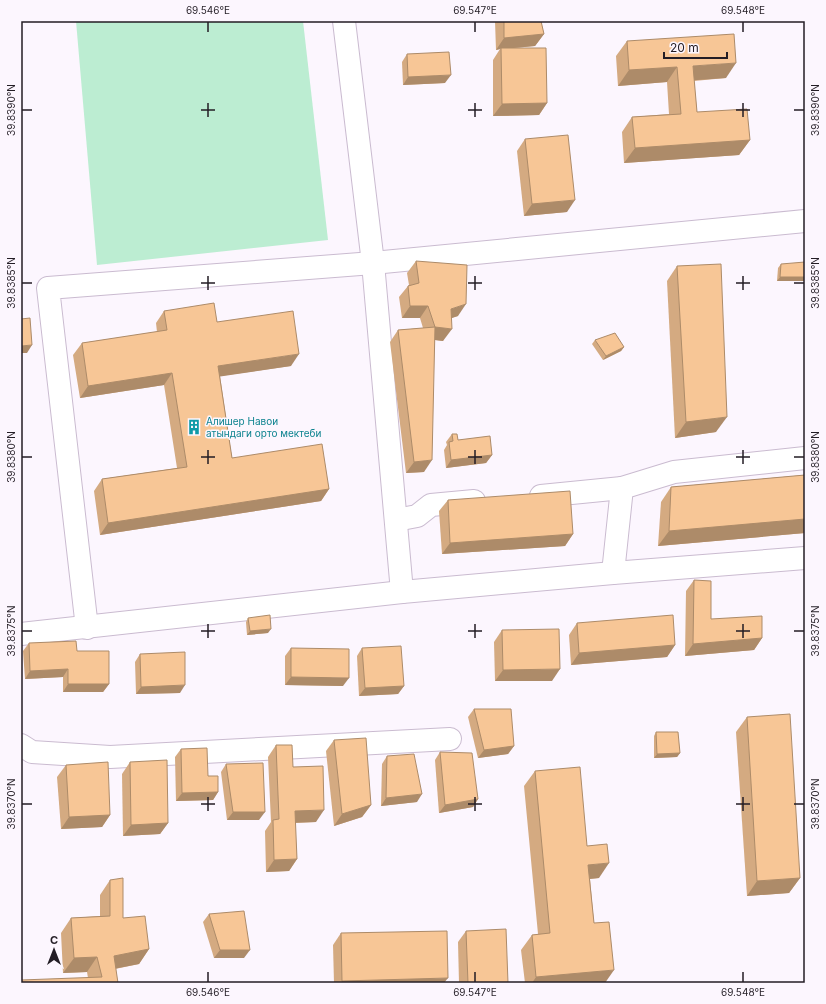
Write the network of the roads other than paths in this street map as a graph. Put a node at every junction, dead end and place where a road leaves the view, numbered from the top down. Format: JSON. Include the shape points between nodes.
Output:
{"nodes":[{"id":1,"x":344,"y":21,"type":"edge"},
{"id":2,"x":805,"y":220,"type":"edge"},
{"id":3,"x":373,"y":263,"type":"junction"},
{"id":4,"x":805,"y":458,"type":"edge"},
{"id":5,"x":622,"y":488,"type":"junction"},
{"id":6,"x":524,"y":497,"type":"edge"},
{"id":7,"x":493,"y":500,"type":"edge"},
{"id":8,"x":396,"y":520,"type":"junction"},
{"id":9,"x":805,"y":558,"type":"edge"},
{"id":10,"x":613,"y":573,"type":"junction"},
{"id":11,"x":402,"y":592,"type":"junction"},
{"id":12,"x":87,"y":628,"type":"junction"},
{"id":13,"x":21,"y":634,"type":"edge"},
{"id":14,"x":450,"y":739,"type":"dead end"},
{"id":15,"x":21,"y":745,"type":"edge"}],
"edges":[{"from":1,"to":3,"type":"street"},
{"from":2,"to":3,"type":"street"},
{"from":3,"to":8,"type":"street"},
{"from":3,"to":12,"type":"street","via":[[48,288]]},
{"from":4,"to":5,"type":"street","via":[[674,472]]},
{"from":5,"to":6,"type":"street"},
{"from":5,"to":10,"type":"street"},
{"from":7,"to":8,"type":"street","via":[[431,505],[417,516]]},
{"from":8,"to":11,"type":"street"},
{"from":9,"to":10,"type":"street"},
{"from":10,"to":11,"type":"street"},
{"from":11,"to":12,"type":"street"},
{"from":12,"to":13,"type":"street"},
{"from":14,"to":15,"type":"street","via":[[110,757],[32,752]]}]}
